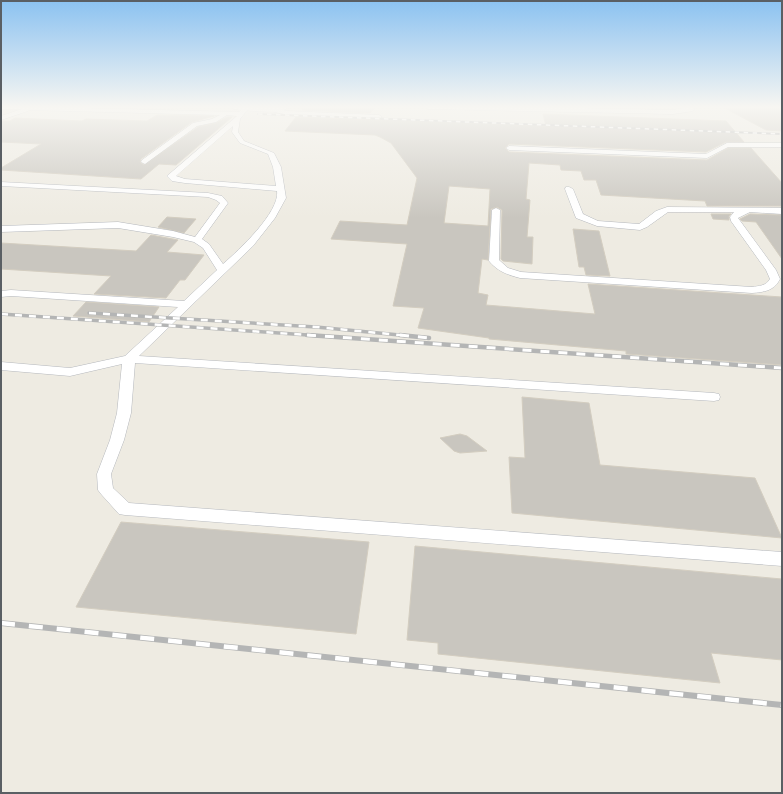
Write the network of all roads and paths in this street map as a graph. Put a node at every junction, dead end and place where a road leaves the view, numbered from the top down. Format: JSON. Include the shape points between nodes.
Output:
{"nodes":[{"id":1,"x":170,"y":143,"type":"edge"},
{"id":2,"x":209,"y":143,"type":"edge"},
{"id":3,"x":245,"y":143,"type":"edge"},
{"id":4,"x":782,"y":145,"type":"edge"},
{"id":5,"x":509,"y":148,"type":"dead end"},
{"id":6,"x":145,"y":162,"type":"dead end"},
{"id":7,"x":1,"y":184,"type":"edge"},
{"id":8,"x":280,"y":189,"type":"junction"},
{"id":9,"x":569,"y":189,"type":"dead end"},
{"id":10,"x":496,"y":210,"type":"dead end"},
{"id":11,"x":753,"y":210,"type":"junction"},
{"id":12,"x":782,"y":211,"type":"edge"},
{"id":13,"x":1,"y":229,"type":"edge"},
{"id":14,"x":198,"y":240,"type":"junction"},
{"id":15,"x":222,"y":270,"type":"junction"},
{"id":16,"x":1,"y":294,"type":"edge"},
{"id":17,"x":186,"y":304,"type":"junction"},
{"id":18,"x":129,"y":359,"type":"junction"},
{"id":19,"x":1,"y":366,"type":"edge"},
{"id":20,"x":714,"y":397,"type":"dead end"},
{"id":21,"x":782,"y":559,"type":"edge"}],
"edges":[{"from":1,"to":6,"type":"lane"},
{"from":2,"to":8,"type":"lane","via":[[171,176],[185,181]]},
{"from":3,"to":8,"type":"lane","via":[[271,154]]},
{"from":4,"to":5,"type":"lane","via":[[727,146],[707,156]]},
{"from":7,"to":14,"type":"lane","via":[[208,195],[219,198],[224,204]]},
{"from":8,"to":15,"type":"lane","via":[[282,198],[271,218],[250,244]]},
{"from":9,"to":11,"type":"lane","via":[[579,216],[597,223],[640,227],[646,225],[660,211],[667,209]]},
{"from":10,"to":11,"type":"lane","via":[[494,260],[504,270],[520,275],[764,289],[772,285],[775,279],[772,270],[734,217],[739,212]]},
{"from":11,"to":12,"type":"lane"},
{"from":13,"to":14,"type":"lane","via":[[118,225]]},
{"from":14,"to":15,"type":"lane","via":[[206,246]]},
{"from":15,"to":17,"type":"lane"},
{"from":16,"to":17,"type":"lane"},
{"from":17,"to":18,"type":"lane"},
{"from":18,"to":19,"type":"lane","via":[[70,372]]},
{"from":18,"to":20,"type":"lane"},
{"from":18,"to":21,"type":"lane","via":[[124,413],[104,474],[106,490],[125,509]]}]}
